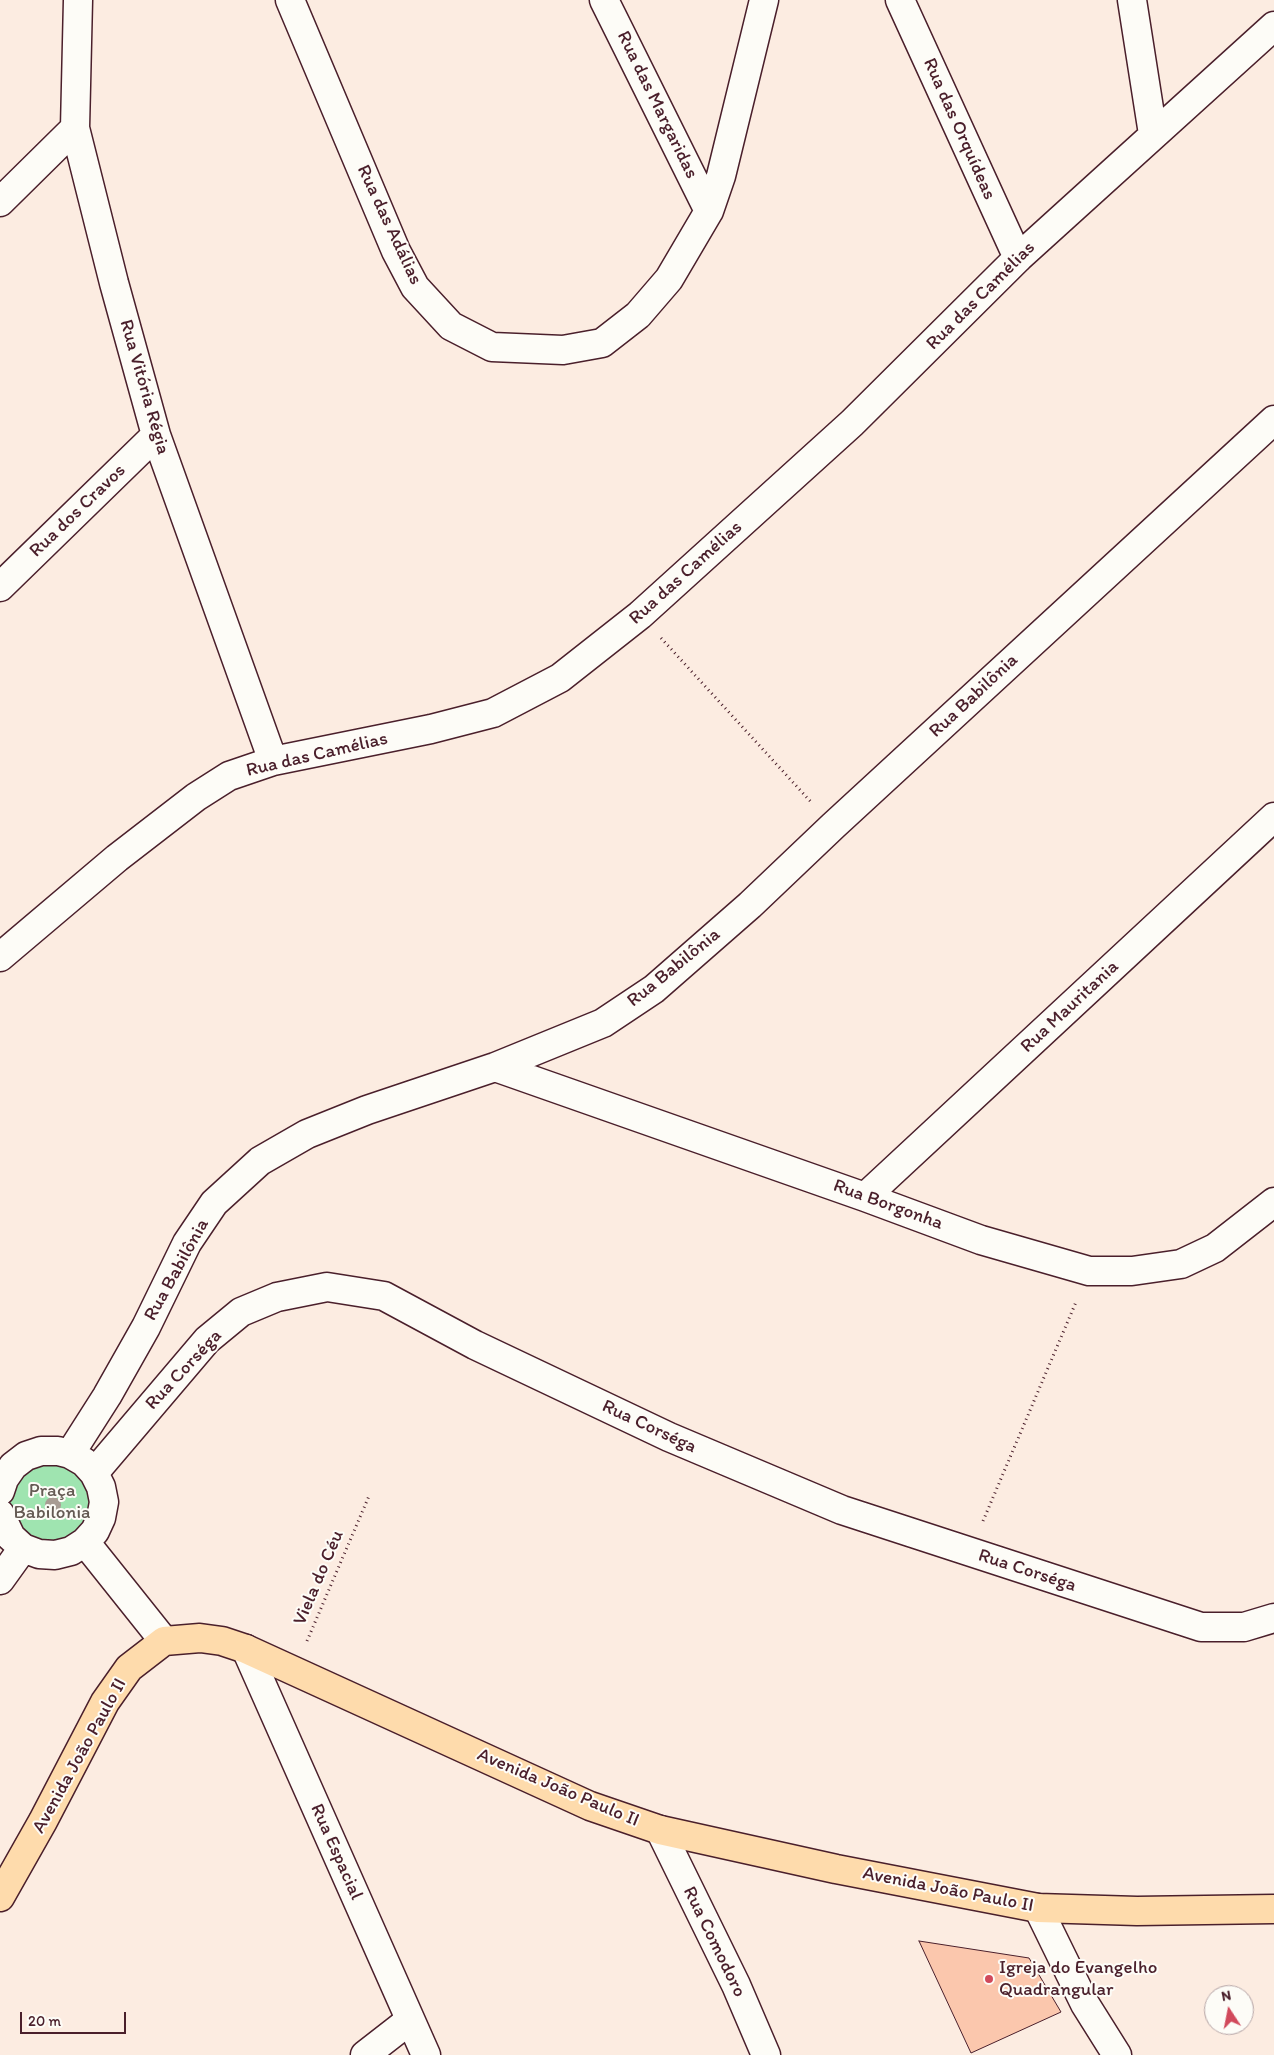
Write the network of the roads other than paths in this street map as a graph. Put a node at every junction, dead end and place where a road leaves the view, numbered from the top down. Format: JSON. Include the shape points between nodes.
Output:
{"nodes":[{"id":1,"x":78,"y":0,"type":"edge"},
{"id":2,"x":290,"y":0,"type":"edge"},
{"id":3,"x":604,"y":0,"type":"edge"},
{"id":4,"x":764,"y":0,"type":"edge"},
{"id":5,"x":900,"y":0,"type":"edge"},
{"id":6,"x":1132,"y":0,"type":"edge"},
{"id":7,"x":1274,"y":26,"type":"edge"},
{"id":8,"x":75,"y":128,"type":"junction"},
{"id":9,"x":1153,"y":134,"type":"junction"},
{"id":10,"x":0,"y":202,"type":"edge"},
{"id":11,"x":709,"y":211,"type":"junction"},
{"id":12,"x":1018,"y":258,"type":"junction"},
{"id":13,"x":1274,"y":420,"type":"edge"},
{"id":14,"x":156,"y":435,"type":"junction"},
{"id":15,"x":0,"y":588,"type":"edge"},
{"id":16,"x":274,"y":761,"type":"junction"},
{"id":17,"x":1274,"y":817,"type":"edge"},
{"id":18,"x":0,"y":957,"type":"edge"},
{"id":19,"x":495,"y":1067,"type":"junction"},
{"id":20,"x":865,"y":1196,"type":"junction"},
{"id":21,"x":1274,"y":1202,"type":"edge"},
{"id":22,"x":70,"y":1454,"type":"junction"},
{"id":23,"x":94,"y":1473,"type":"junction"},
{"id":24,"x":0,"y":1491,"type":"edge"},
{"id":25,"x":0,"y":1514,"type":"edge"},
{"id":26,"x":85,"y":1542,"type":"junction"},
{"id":27,"x":23,"y":1548,"type":"junction"},
{"id":28,"x":0,"y":1580,"type":"edge"},
{"id":29,"x":1274,"y":1618,"type":"edge"},
{"id":30,"x":164,"y":1641,"type":"junction"},
{"id":31,"x":246,"y":1649,"type":"junction"},
{"id":32,"x":660,"y":1830,"type":"junction"},
{"id":33,"x":0,"y":1897,"type":"edge"},
{"id":34,"x":1038,"y":1908,"type":"junction"},
{"id":35,"x":1274,"y":1909,"type":"edge"},
{"id":36,"x":410,"y":2020,"type":"junction"},
{"id":37,"x":365,"y":2055,"type":"edge"},
{"id":38,"x":426,"y":2055,"type":"edge"},
{"id":39,"x":766,"y":2055,"type":"edge"},
{"id":40,"x":1117,"y":2055,"type":"edge"}],
"edges":[{"from":1,"to":8,"type":"street","name":"Rua Vitória Régia"},
{"from":2,"to":11,"type":"street","name":"Rua das Adálias","via":[[396,251],[415,286],[451,326],[492,347],[563,350],[602,343],[638,315],[669,279]]},
{"from":3,"to":11,"type":"street","name":"Rua das Margaridas"},
{"from":4,"to":11,"type":"street","name":"Rua das Adálias"},
{"from":5,"to":12,"type":"street","name":"Rua das Orquídeas"},
{"from":6,"to":9,"type":"street"},
{"from":7,"to":9,"type":"street","name":"Rua das Camélias"},
{"from":8,"to":10,"type":"street"},
{"from":8,"to":14,"type":"street","name":"Rua Vitória Régia"},
{"from":9,"to":12,"type":"street","name":"Rua das Camélias"},
{"from":12,"to":16,"type":"street","name":"Rua das Camélias","via":[[852,423],[640,615],[560,678],[493,713]]},
{"from":13,"to":19,"type":"street","name":"Rua Babilônia","via":[[750,905],[654,989],[603,1023]]},
{"from":14,"to":15,"type":"street","name":"Rua dos Cravos"},
{"from":14,"to":16,"type":"street","name":"Rua Vitória Régia"},
{"from":16,"to":18,"type":"street","name":"Rua das Camélias","via":[[229,776],[196,797],[117,858]]},
{"from":17,"to":20,"type":"street","name":"Rua Mauritania"},
{"from":19,"to":20,"type":"street","name":"Rua Borgonha"},
{"from":19,"to":22,"type":"street","name":"Rua Babilônia","via":[[367,1110],[307,1134],[260,1161],[214,1204],[187,1243],[136,1345]]},
{"from":20,"to":21,"type":"street","name":"Rua Borgonha","via":[[981,1240],[1089,1271],[1132,1271],[1181,1264],[1215,1248]]},
{"from":22,"to":23,"type":"street"},
{"from":22,"to":24,"type":"street","via":[[41,1451],[26,1456],[13,1466]]},
{"from":23,"to":26,"type":"street","via":[[104,1502],[95,1531]]},
{"from":23,"to":29,"type":"street","name":"Rua Corséga","via":[[207,1340],[241,1312],[277,1297],[326,1287],[384,1296],[475,1345],[669,1437],[842,1510],[1201,1627],[1244,1627]]},
{"from":25,"to":27,"type":"street","via":[[11,1537]]},
{"from":26,"to":27,"type":"street","via":[[55,1555]]},
{"from":26,"to":30,"type":"street"},
{"from":27,"to":28,"type":"street"},
{"from":30,"to":31,"type":"main road","name":"Avenida João Paulo II","via":[[200,1638]]},
{"from":30,"to":33,"type":"main road","name":"Avenida João Paulo II","via":[[129,1668],[105,1702]]},
{"from":31,"to":32,"type":"main road","name":"Avenida João Paulo II","via":[[590,1806]]},
{"from":31,"to":36,"type":"street","name":"Rua Espacial"},
{"from":32,"to":34,"type":"main road","name":"Avenida João Paulo II"},
{"from":32,"to":39,"type":"street","name":"Rua Comodoro"},
{"from":34,"to":35,"type":"main road","name":"Avenida João Paulo II","via":[[1137,1911]]},
{"from":34,"to":40,"type":"street","via":[[1085,2004]]},
{"from":36,"to":37,"type":"street"},
{"from":36,"to":38,"type":"street","name":"Rua Espacial"}]}
